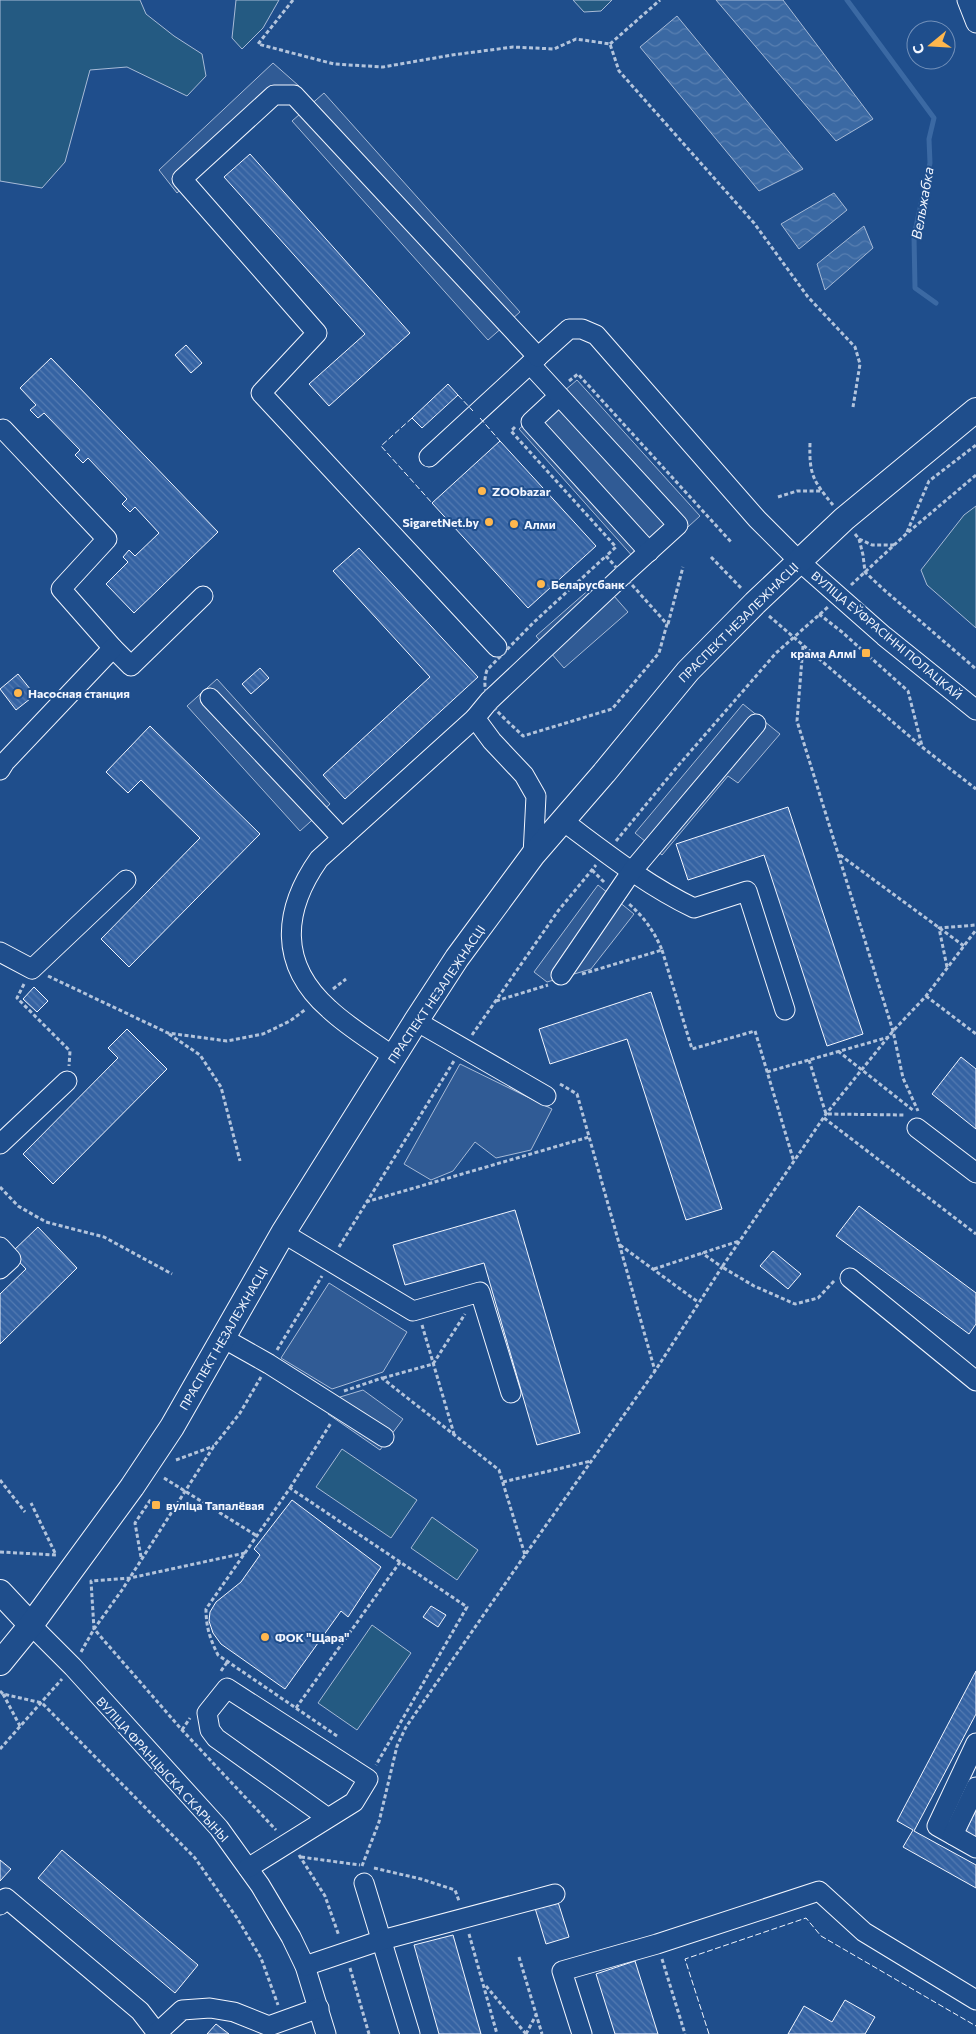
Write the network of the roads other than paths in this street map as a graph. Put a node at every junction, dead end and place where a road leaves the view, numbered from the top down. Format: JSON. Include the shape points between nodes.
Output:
{"nodes":[{"id":1,"x":967,"y":0,"type":"edge"},
{"id":2,"x":976,"y":23,"type":"edge"},
{"id":3,"x":534,"y":361,"type":"junction"},
{"id":4,"x":559,"y":396,"type":"junction"},
{"id":5,"x":976,"y":410,"type":"edge"},
{"id":6,"x":3,"y":429,"type":"dead end"},
{"id":7,"x":429,"y":457,"type":"dead end"},
{"id":8,"x":648,"y":552,"type":"junction"},
{"id":9,"x":799,"y":561,"type":"junction"},
{"id":10,"x":203,"y":596,"type":"dead end"},
{"id":11,"x":498,"y":647,"type":"dead end"},
{"id":12,"x":113,"y":648,"type":"junction"},
{"id":13,"x":210,"y":698,"type":"dead end"},
{"id":14,"x":976,"y":710,"type":"edge"},
{"id":15,"x":475,"y":718,"type":"junction"},
{"id":16,"x":756,"y":724,"type":"dead end"},
{"id":17,"x":2,"y":763,"type":"edge"},
{"id":18,"x":563,"y":821,"type":"junction"},
{"id":19,"x":342,"y":838,"type":"junction"},
{"id":20,"x":533,"y":855,"type":"junction"},
{"id":21,"x":632,"y":871,"type":"junction"},
{"id":22,"x":126,"y":880,"type":"dead end"},
{"id":23,"x":0,"y":952,"type":"edge"},
{"id":24,"x":562,"y":974,"type":"dead end"},
{"id":25,"x":786,"y":1010,"type":"dead end"},
{"id":26,"x":416,"y":1021,"type":"junction"},
{"id":27,"x":394,"y":1056,"type":"junction"},
{"id":28,"x":67,"y":1081,"type":"road end"},
{"id":29,"x":549,"y":1088,"type":"road end"},
{"id":30,"x":918,"y":1121,"type":"road end"},
{"id":31,"x":0,"y":1144,"type":"edge"},
{"id":32,"x":976,"y":1173,"type":"edge"},
{"id":33,"x":283,"y":1233,"type":"junction"},
{"id":34,"x":0,"y":1246,"type":"edge"},
{"id":35,"x":0,"y":1269,"type":"edge"},
{"id":36,"x":844,"y":1277,"type":"road end"},
{"id":37,"x":223,"y":1338,"type":"junction"},
{"id":38,"x":976,"y":1381,"type":"edge"},
{"id":39,"x":510,"y":1393,"type":"dead end"},
{"id":40,"x":384,"y":1437,"type":"dead end"},
{"id":41,"x":0,"y":1592,"type":"edge"},
{"id":42,"x":31,"y":1625,"type":"junction"},
{"id":43,"x":0,"y":1663,"type":"edge"},
{"id":44,"x":976,"y":1744,"type":"edge"},
{"id":45,"x":976,"y":1787,"type":"edge"},
{"id":46,"x":328,"y":1818,"type":"junction"},
{"id":47,"x":953,"y":1835,"type":"junction"},
{"id":48,"x":976,"y":1848,"type":"edge"},
{"id":49,"x":248,"y":1868,"type":"junction"},
{"id":50,"x":363,"y":1874,"type":"road end"},
{"id":51,"x":555,"y":1894,"type":"dead end"},
{"id":52,"x":0,"y":1905,"type":"edge"},
{"id":53,"x":382,"y":1940,"type":"junction"},
{"id":54,"x":305,"y":1966,"type":"junction"},
{"id":55,"x":976,"y":2000,"type":"edge"},
{"id":56,"x":319,"y":2008,"type":"junction"},
{"id":57,"x":274,"y":2027,"type":"edge"},
{"id":58,"x":156,"y":2033,"type":"edge"},
{"id":59,"x":326,"y":2034,"type":"edge"},
{"id":60,"x":410,"y":2034,"type":"edge"},
{"id":61,"x":582,"y":2034,"type":"edge"}],
"edges":[{"from":1,"to":2,"type":"street"},
{"from":3,"to":4,"type":"street"},
{"from":3,"to":7,"type":"street"},
{"from":3,"to":9,"type":"street","name":"ВУЛІЦА ЕЎФРАСІННІ ПОЛАЦКАЙ","via":[[569,329],[582,329],[596,335],[757,519]]},
{"from":3,"to":11,"type":"street","via":[[294,95],[274,95],[182,179],[317,333],[261,393]]},
{"from":4,"to":8,"type":"street","via":[[531,422]]},
{"from":4,"to":8,"type":"street","via":[[678,525]]},
{"from":5,"to":9,"type":"main road","name":"ПРАСПЕКТ НЕЗАЛЕЖНАСЦІ","via":[[844,519]]},
{"from":6,"to":12,"type":"street","via":[[108,539],[61,589]]},
{"from":8,"to":15,"type":"street"},
{"from":9,"to":14,"type":"street","name":"ВУЛІЦА ЕЎФРАСІННІ ПОЛАЦКАЙ"},
{"from":9,"to":18,"type":"main road","name":"ПРАСПЕКТ НЕЗАЛЕЖНАСЦІ","via":[[688,671]]},
{"from":10,"to":12,"type":"street","via":[[131,666]]},
{"from":12,"to":17,"type":"street"},
{"from":13,"to":19,"type":"street"},
{"from":15,"to":19,"type":"street"},
{"from":15,"to":20,"type":"street","via":[[524,775],[536,796]]},
{"from":16,"to":21,"type":"street"},
{"from":18,"to":20,"type":"main road","name":"ПРАСПЕКТ НЕЗАЛЕЖНАСЦІ"},
{"from":18,"to":21,"type":"street"},
{"from":19,"to":27,"type":"street","via":[[319,859],[305,879],[294,905],[290,925],[293,955],[307,986],[319,999]]},
{"from":20,"to":26,"type":"main road","name":"ПРАСПЕКТ НЕЗАЛЕЖНАСЦІ","via":[[457,958]]},
{"from":21,"to":24,"type":"street"},
{"from":21,"to":25,"type":"street","via":[[694,908],[748,891]]},
{"from":22,"to":23,"type":"street","via":[[32,969]]},
{"from":26,"to":27,"type":"main road","name":"ПРАСПЕКТ НЕЗАЛЕЖНАСЦІ"},
{"from":26,"to":29,"type":"street","via":[[471,1041]]},
{"from":27,"to":33,"type":"main road","name":"ПРАСПЕКТ НЕЗАЛЕЖНАСЦІ"},
{"from":28,"to":31,"type":"street"},
{"from":30,"to":32,"type":"street"},
{"from":33,"to":37,"type":"main road","name":"ПРАСПЕКТ НЕЗАЛЕЖНАСЦІ"},
{"from":33,"to":39,"type":"street","via":[[413,1310],[480,1292]]},
{"from":34,"to":35,"type":"street","via":[[11,1259]]},
{"from":36,"to":38,"type":"street"},
{"from":37,"to":40,"type":"street"},
{"from":37,"to":42,"type":"main road","name":"ПРАСПЕКТ НЕЗАЛЕЖНАСЦІ","via":[[132,1487]]},
{"from":41,"to":42,"type":"main road"},
{"from":42,"to":43,"type":"main road","name":"ПРАСПЕКТ НЕЗАЛЕЖНАСЦІ"},
{"from":42,"to":49,"type":"street","name":"ВУЛІЦА ФРАНЦЫСКА СКАРЫНЫ","via":[[219,1828]]},
{"from":44,"to":47,"type":"street","via":[[937,1826]]},
{"from":45,"to":47,"type":"street"},
{"from":46,"to":46,"type":"street","via":[[354,1802],[372,1771],[226,1688],[207,1713],[210,1730],[216,1738]]},
{"from":46,"to":49,"type":"street"},
{"from":47,"to":48,"type":"street"},
{"from":49,"to":54,"type":"street","name":"ВУЛІЦА ФРАНЦЫСКА СКАРЫНЫ"},
{"from":50,"to":53,"type":"street"},
{"from":51,"to":53,"type":"street"},
{"from":52,"to":58,"type":"street","via":[[6,1898],[140,2011]]},
{"from":53,"to":54,"type":"street"},
{"from":53,"to":60,"type":"street"},
{"from":54,"to":56,"type":"street","name":"ВУЛІЦА ФРАНЦЫСКА СКАРЫНЫ"},
{"from":55,"to":61,"type":"street","via":[[864,1932],[819,1891],[562,1971]]},
{"from":56,"to":57,"type":"street"},
{"from":56,"to":59,"type":"street","name":"ВУЛІЦА ФРАНЦЫСКА СКАРЫНЫ"},
{"from":57,"to":58,"type":"street","via":[[234,2012],[210,2008],[182,2010]]}]}
